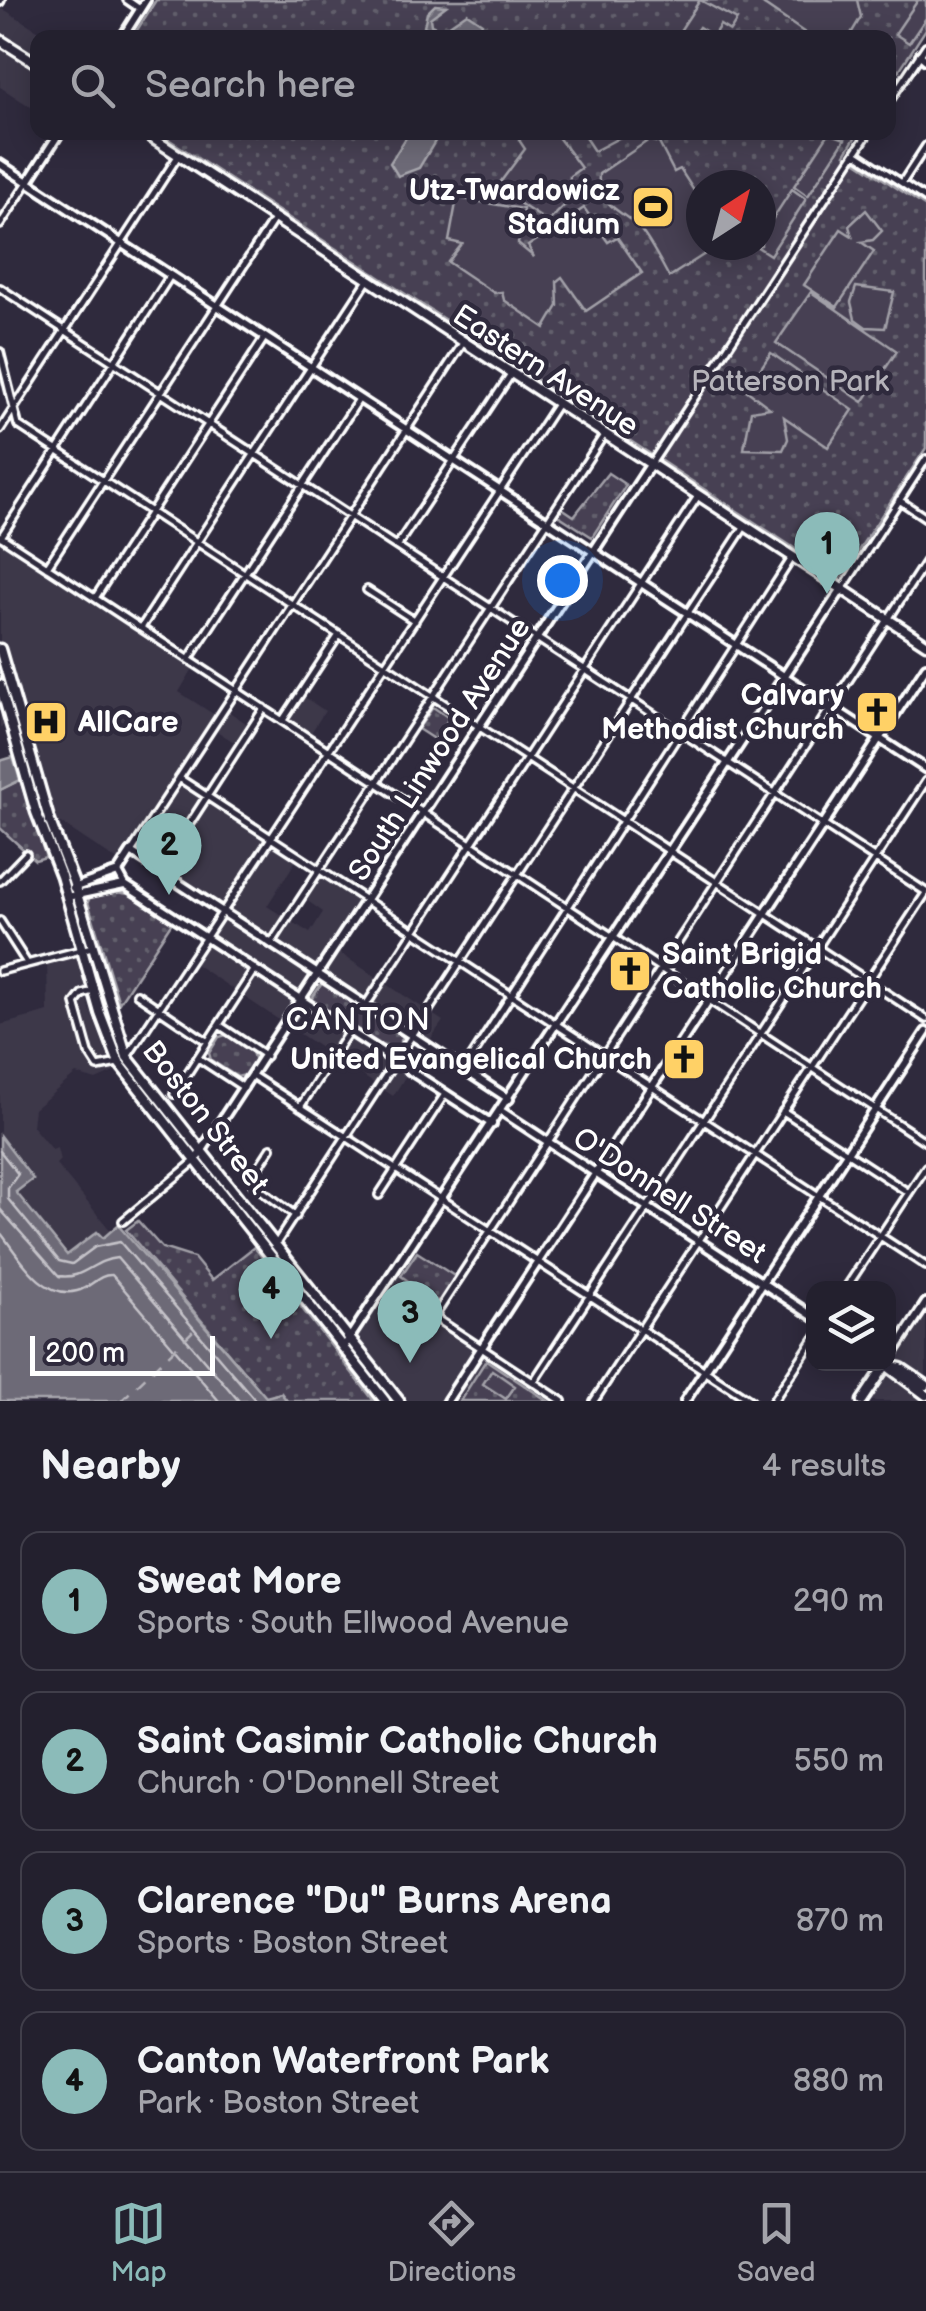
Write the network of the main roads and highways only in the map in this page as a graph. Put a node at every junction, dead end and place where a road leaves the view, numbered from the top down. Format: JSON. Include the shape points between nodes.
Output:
{"nodes":[{"id":1,"x":0,"y":40,"type":"edge"},
{"id":2,"x":30,"y":59,"type":"edge"},
{"id":3,"x":155,"y":140,"type":"edge"},
{"id":4,"x":926,"y":644,"type":"edge"},
{"id":5,"x":0,"y":649,"type":"edge"},
{"id":6,"x":0,"y":685,"type":"edge"},
{"id":7,"x":123,"y":1060,"type":"junction"},
{"id":8,"x":896,"y":1366,"type":"edge"},
{"id":9,"x":881,"y":1371,"type":"edge"},
{"id":10,"x":896,"y":1371,"type":"edge"},
{"id":11,"x":926,"y":1385,"type":"edge"},
{"id":12,"x":926,"y":1395,"type":"edge"},
{"id":13,"x":385,"y":1401,"type":"edge"},
{"id":14,"x":399,"y":1401,"type":"edge"},
{"id":15,"x":862,"y":1401,"type":"edge"}],
"edges":[{"from":1,"to":2,"type":"main road"},
{"from":3,"to":4,"type":"main road","name":"Eastern Avenue"},
{"from":5,"to":7,"type":"main road","name":"Boston Street"},
{"from":6,"to":7,"type":"main road","name":"Boston Street","via":[[93,991]]},
{"from":7,"to":13,"type":"main road","name":"Boston Street"},
{"from":7,"to":14,"type":"main road","name":"Boston Street"},
{"from":8,"to":11,"type":"main road"},
{"from":9,"to":15,"type":"main road"},
{"from":10,"to":12,"type":"main road"}]}
